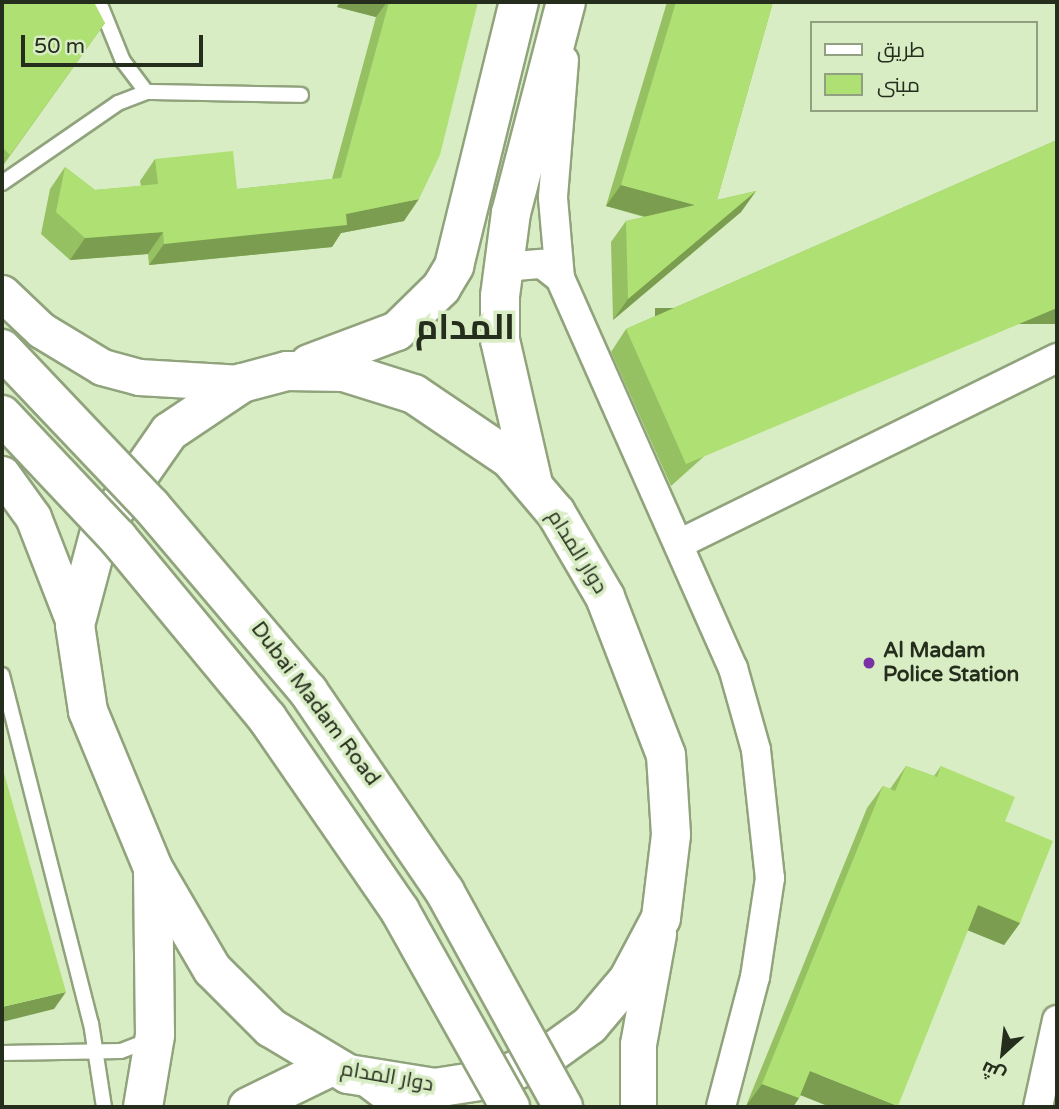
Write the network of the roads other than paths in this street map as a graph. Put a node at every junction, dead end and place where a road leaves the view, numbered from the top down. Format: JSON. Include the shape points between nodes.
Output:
{"nodes":[{"id":1,"x":99,"y":2,"type":"edge"},
{"id":2,"x":519,"y":2,"type":"edge"},
{"id":3,"x":568,"y":2,"type":"edge"},
{"id":4,"x":146,"y":92,"type":"junction"},
{"id":5,"x":301,"y":95,"type":"dead end"},
{"id":6,"x":2,"y":183,"type":"edge"},
{"id":7,"x":504,"y":267,"type":"junction"},
{"id":8,"x":560,"y":278,"type":"junction"},
{"id":9,"x":2,"y":293,"type":"edge"},
{"id":10,"x":2,"y":349,"type":"edge"},
{"id":11,"x":1057,"y":358,"type":"edge"},
{"id":12,"x":287,"y":371,"type":"junction"},
{"id":13,"x":242,"y":383,"type":"junction"},
{"id":14,"x":2,"y":415,"type":"edge"},
{"id":15,"x":7,"y":486,"type":"edge"},
{"id":16,"x":533,"y":486,"type":"junction"},
{"id":17,"x":681,"y":543,"type":"junction"},
{"id":18,"x":75,"y":625,"type":"junction"},
{"id":19,"x":2,"y":675,"type":"edge"},
{"id":20,"x":153,"y":868,"type":"junction"},
{"id":21,"x":661,"y":918,"type":"junction"},
{"id":22,"x":1057,"y":1020,"type":"edge"},
{"id":23,"x":155,"y":1035,"type":"junction"},
{"id":24,"x":95,"y":1047,"type":"junction"},
{"id":25,"x":2,"y":1053,"type":"edge"},
{"id":26,"x":347,"y":1072,"type":"junction"},
{"id":27,"x":104,"y":1107,"type":"edge"},
{"id":28,"x":143,"y":1107,"type":"edge"},
{"id":29,"x":248,"y":1107,"type":"edge"},
{"id":30,"x":405,"y":1107,"type":"edge"},
{"id":31,"x":510,"y":1107,"type":"edge"},
{"id":32,"x":563,"y":1107,"type":"edge"},
{"id":33,"x":638,"y":1107,"type":"edge"},
{"id":34,"x":721,"y":1107,"type":"edge"},
{"id":35,"x":1038,"y":1107,"type":"edge"}],
"edges":[{"from":1,"to":4,"type":"lane","via":[[123,61]]},
{"from":2,"to":12,"type":"highway","via":[[454,266],[442,288],[397,331]]},
{"from":3,"to":7,"type":"highway","via":[[512,213]]},
{"from":3,"to":8,"type":"street","via":[[553,198]]},
{"from":4,"to":5,"type":"lane"},
{"from":4,"to":6,"type":"lane","via":[[118,103]]},
{"from":7,"to":8,"type":"street","via":[[542,264]]},
{"from":7,"to":16,"type":"highway","via":[[500,340]]},
{"from":8,"to":17,"type":"street"},
{"from":9,"to":13,"type":"street","via":[[41,330],[102,367],[139,377]]},
{"from":10,"to":32,"type":"highway","name":"Dubai Madam Road","bridge":true,"via":[[160,516],[308,691],[445,892]]},
{"from":11,"to":17,"type":"street"},
{"from":12,"to":13,"type":"highway","name":"دوار المدام"},
{"from":12,"to":16,"type":"highway","name":"دوار المدام","via":[[344,372],[414,394],[479,432]]},
{"from":13,"to":18,"type":"highway","name":"دوار المدام","via":[[169,432],[139,468],[100,531]]},
{"from":14,"to":31,"type":"highway","bridge":true,"via":[[118,538],[267,718],[400,911]]},
{"from":15,"to":18,"type":"street","via":[[58,568]]},
{"from":16,"to":21,"type":"highway","name":"دوار المدام","via":[[606,597],[666,755],[671,835]]},
{"from":17,"to":34,"type":"street","via":[[747,713],[767,832],[765,920]]},
{"from":18,"to":20,"type":"highway","name":"دوار المدام","via":[[101,753]]},
{"from":19,"to":24,"type":"lane"},
{"from":20,"to":23,"type":"highway"},
{"from":20,"to":26,"type":"highway","name":"دوار المدام","via":[[212,969],[271,1028]]},
{"from":21,"to":26,"type":"highway","name":"دوار المدام","via":[[628,980],[590,1025],[547,1056],[499,1078],[435,1088]]},
{"from":21,"to":33,"type":"street","via":[[638,1044]]},
{"from":22,"to":35,"type":"street"},
{"from":23,"to":24,"type":"lane","via":[[121,1051]]},
{"from":23,"to":28,"type":"highway"},
{"from":24,"to":25,"type":"lane"},
{"from":24,"to":27,"type":"lane"},
{"from":26,"to":29,"type":"highway"},
{"from":26,"to":30,"type":"street"}]}
